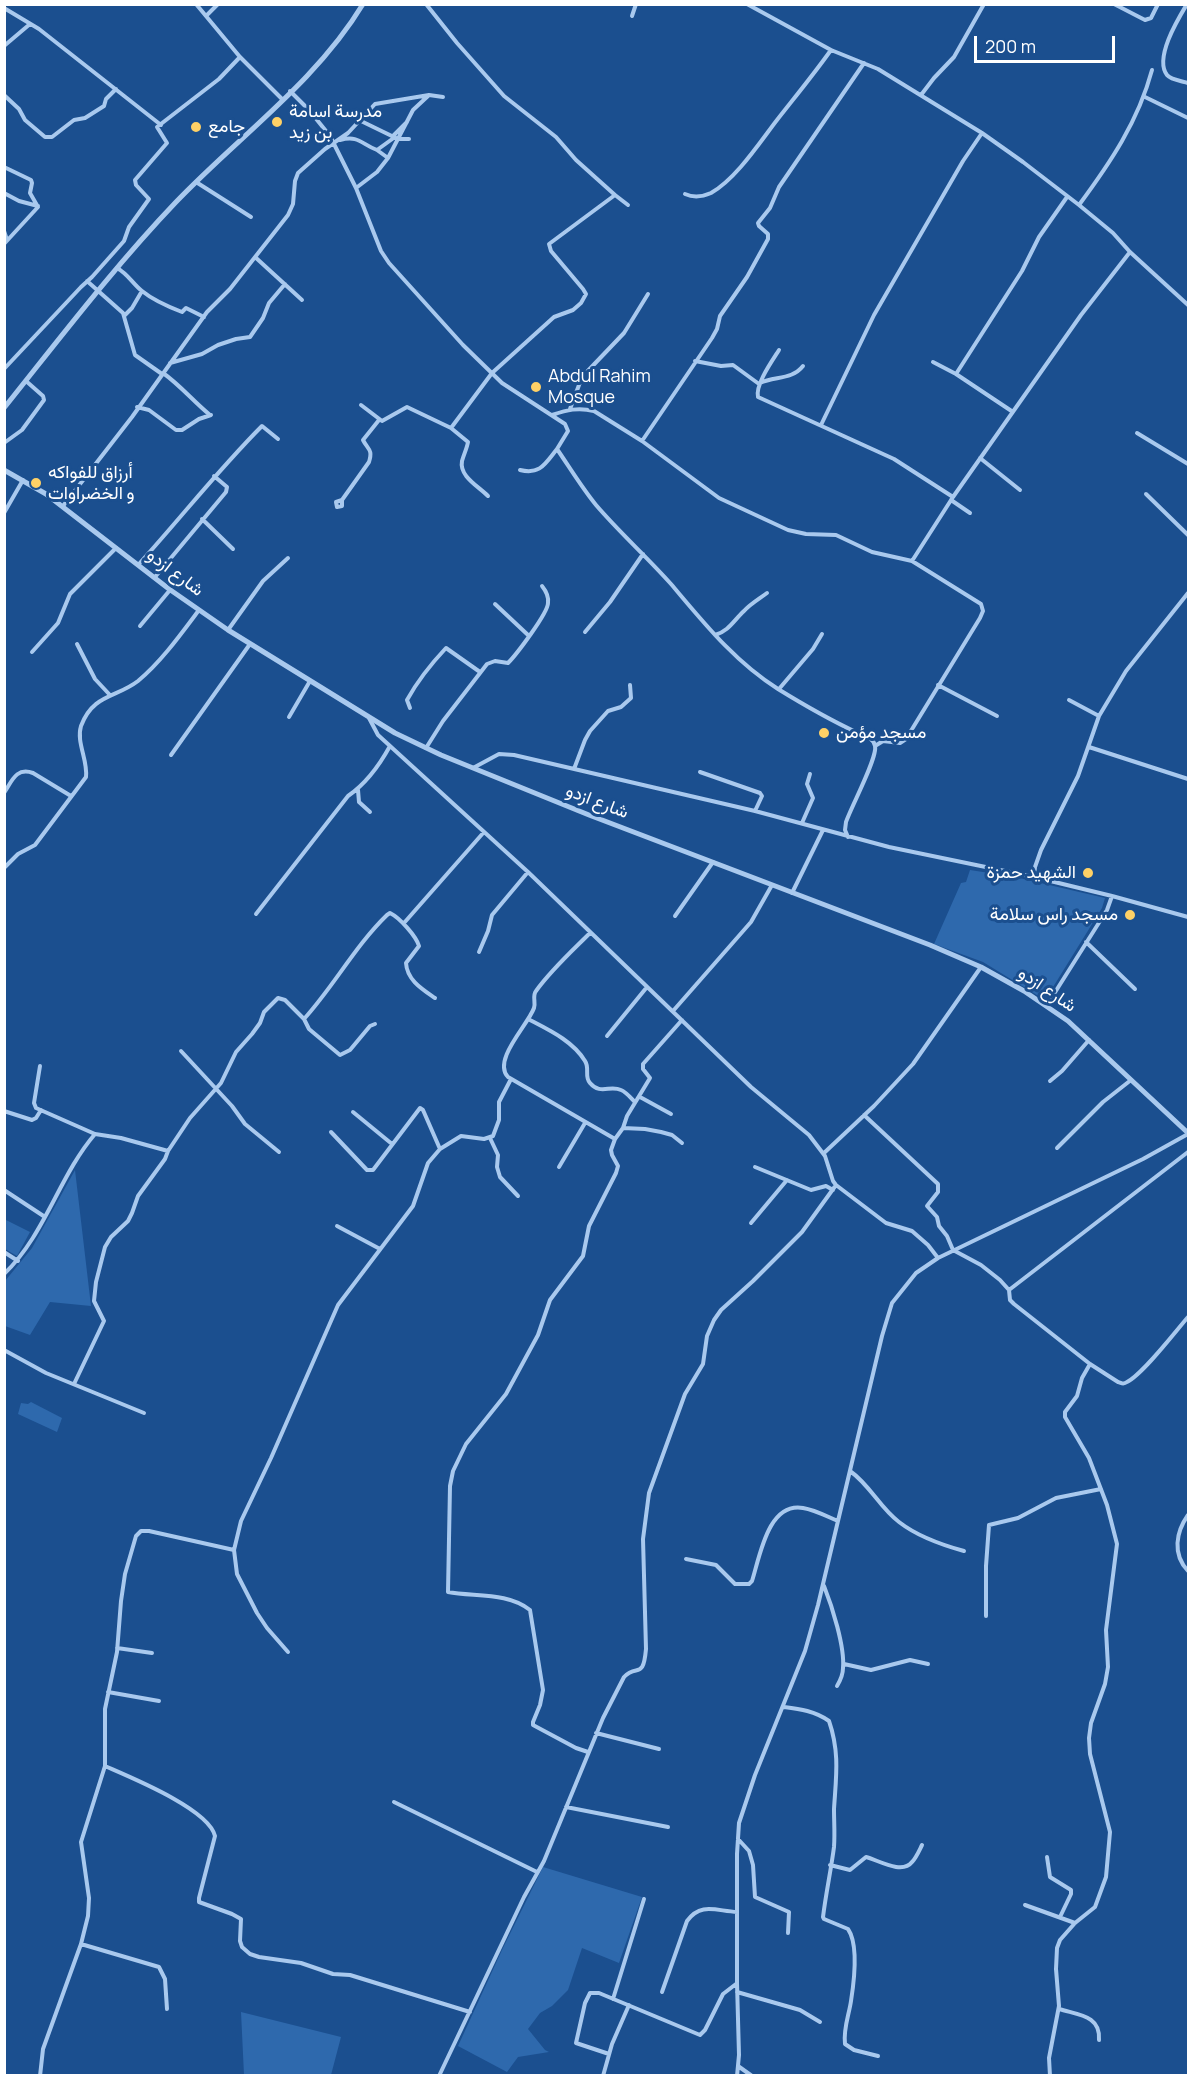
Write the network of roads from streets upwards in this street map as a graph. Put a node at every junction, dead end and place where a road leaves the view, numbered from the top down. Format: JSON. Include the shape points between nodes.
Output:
{"nodes":[{"id":1,"x":196,"y":4,"type":"edge"},
{"id":2,"x":218,"y":4,"type":"edge"},
{"id":3,"x":363,"y":4,"type":"edge"},
{"id":4,"x":426,"y":4,"type":"edge"},
{"id":5,"x":636,"y":4,"type":"edge"},
{"id":6,"x":747,"y":4,"type":"edge"},
{"id":7,"x":984,"y":4,"type":"edge"},
{"id":8,"x":1114,"y":4,"type":"edge"},
{"id":9,"x":1158,"y":4,"type":"edge"},
{"id":10,"x":1187,"y":4,"type":"edge"},
{"id":11,"x":4,"y":8,"type":"edge"},
{"id":12,"x":206,"y":16,"type":"junction"},
{"id":13,"x":632,"y":16,"type":"dead end"},
{"id":14,"x":30,"y":24,"type":"junction"},
{"id":15,"x":4,"y":46,"type":"edge"},
{"id":16,"x":831,"y":50,"type":"junction"},
{"id":17,"x":240,"y":57,"type":"junction"},
{"id":18,"x":864,"y":63,"type":"junction"},
{"id":19,"x":1152,"y":70,"type":"dead end"},
{"id":20,"x":1188,"y":83,"type":"edge"},
{"id":21,"x":116,"y":89,"type":"junction"},
{"id":22,"x":291,"y":91,"type":"junction"},
{"id":23,"x":4,"y":94,"type":"edge"},
{"id":24,"x":429,"y":95,"type":"junction"},
{"id":25,"x":921,"y":95,"type":"junction"},
{"id":26,"x":443,"y":97,"type":"dead end"},
{"id":27,"x":1145,"y":97,"type":"junction"},
{"id":28,"x":282,"y":99,"type":"junction"},
{"id":29,"x":1188,"y":118,"type":"edge"},
{"id":30,"x":361,"y":121,"type":"junction"},
{"id":31,"x":161,"y":125,"type":"junction"},
{"id":32,"x":982,"y":133,"type":"junction"},
{"id":33,"x":396,"y":138,"type":"junction"},
{"id":34,"x":409,"y":139,"type":"dead end"},
{"id":35,"x":336,"y":142,"type":"junction"},
{"id":36,"x":377,"y":150,"type":"junction"},
{"id":37,"x":388,"y":158,"type":"junction"},
{"id":38,"x":6,"y":169,"type":"edge"},
{"id":39,"x":4,"y":175,"type":"edge"},
{"id":40,"x":196,"y":182,"type":"junction"},
{"id":41,"x":356,"y":188,"type":"junction"},
{"id":42,"x":4,"y":193,"type":"edge"},
{"id":43,"x":685,"y":194,"type":"dead end"},
{"id":44,"x":615,"y":195,"type":"junction"},
{"id":45,"x":1067,"y":196,"type":"junction"},
{"id":46,"x":1079,"y":204,"type":"junction"},
{"id":47,"x":628,"y":205,"type":"dead end"},
{"id":48,"x":4,"y":206,"type":"edge"},
{"id":49,"x":38,"y":206,"type":"junction"},
{"id":50,"x":251,"y":217,"type":"dead end"},
{"id":51,"x":4,"y":218,"type":"edge"},
{"id":52,"x":4,"y":231,"type":"edge"},
{"id":53,"x":6,"y":242,"type":"edge"},
{"id":54,"x":1130,"y":252,"type":"junction"},
{"id":55,"x":255,"y":257,"type":"junction"},
{"id":56,"x":117,"y":268,"type":"junction"},
{"id":57,"x":87,"y":281,"type":"junction"},
{"id":58,"x":285,"y":284,"type":"junction"},
{"id":59,"x":98,"y":291,"type":"junction"},
{"id":60,"x":142,"y":291,"type":"junction"},
{"id":61,"x":648,"y":294,"type":"dead end"},
{"id":62,"x":302,"y":300,"type":"dead end"},
{"id":63,"x":1188,"y":305,"type":"edge"},
{"id":64,"x":124,"y":316,"type":"junction"},
{"id":65,"x":204,"y":317,"type":"junction"},
{"id":66,"x":779,"y":350,"type":"dead end"},
{"id":67,"x":695,"y":361,"type":"junction"},
{"id":68,"x":933,"y":362,"type":"dead end"},
{"id":69,"x":170,"y":363,"type":"junction"},
{"id":70,"x":802,"y":366,"type":"dead end"},
{"id":71,"x":4,"y":369,"type":"edge"},
{"id":72,"x":492,"y":373,"type":"junction"},
{"id":73,"x":162,"y":374,"type":"junction"},
{"id":74,"x":956,"y":374,"type":"junction"},
{"id":75,"x":26,"y":381,"type":"junction"},
{"id":76,"x":759,"y":384,"type":"junction"},
{"id":77,"x":361,"y":405,"type":"dead end"},
{"id":78,"x":138,"y":407,"type":"junction"},
{"id":79,"x":4,"y":408,"type":"edge"},
{"id":80,"x":570,"y":409,"type":"junction"},
{"id":81,"x":1013,"y":412,"type":"junction"},
{"id":82,"x":551,"y":416,"type":"junction"},
{"id":83,"x":379,"y":420,"type":"junction"},
{"id":84,"x":821,"y":425,"type":"junction"},
{"id":85,"x":451,"y":428,"type":"junction"},
{"id":86,"x":1137,"y":433,"type":"dead end"},
{"id":87,"x":278,"y":439,"type":"dead end"},
{"id":88,"x":642,"y":441,"type":"junction"},
{"id":89,"x":4,"y":442,"type":"edge"},
{"id":90,"x":556,"y":449,"type":"junction"},
{"id":91,"x":980,"y":458,"type":"junction"},
{"id":92,"x":1188,"y":464,"type":"edge"},
{"id":93,"x":4,"y":470,"type":"edge"},
{"id":94,"x":520,"y":470,"type":"dead end"},
{"id":95,"x":214,"y":476,"type":"junction"},
{"id":96,"x":24,"y":479,"type":"junction"},
{"id":97,"x":1020,"y":490,"type":"dead end"},
{"id":98,"x":488,"y":495,"type":"dead end"},
{"id":99,"x":1146,"y":495,"type":"dead end"},
{"id":100,"x":952,"y":498,"type":"junction"},
{"id":101,"x":342,"y":500,"type":"dead end"},
{"id":102,"x":63,"y":506,"type":"junction"},
{"id":103,"x":4,"y":513,"type":"edge"},
{"id":104,"x":970,"y":513,"type":"dead end"},
{"id":105,"x":202,"y":519,"type":"junction"},
{"id":106,"x":1188,"y":535,"type":"edge"},
{"id":107,"x":117,"y":547,"type":"junction"},
{"id":108,"x":233,"y":549,"type":"dead end"},
{"id":109,"x":643,"y":554,"type":"junction"},
{"id":110,"x":288,"y":558,"type":"dead end"},
{"id":111,"x":912,"y":561,"type":"junction"},
{"id":112,"x":139,"y":564,"type":"junction"},
{"id":113,"x":155,"y":577,"type":"junction"},
{"id":114,"x":542,"y":586,"type":"dead end"},
{"id":115,"x":170,"y":590,"type":"junction"},
{"id":116,"x":767,"y":593,"type":"dead end"},
{"id":117,"x":1188,"y":593,"type":"edge"},
{"id":118,"x":495,"y":604,"type":"dead end"},
{"id":119,"x":199,"y":610,"type":"junction"},
{"id":120,"x":140,"y":626,"type":"dead end"},
{"id":121,"x":228,"y":630,"type":"junction"},
{"id":122,"x":585,"y":632,"type":"dead end"},
{"id":123,"x":822,"y":634,"type":"dead end"},
{"id":124,"x":528,"y":635,"type":"junction"},
{"id":125,"x":715,"y":635,"type":"junction"},
{"id":126,"x":77,"y":644,"type":"dead end"},
{"id":127,"x":250,"y":644,"type":"junction"},
{"id":128,"x":32,"y":652,"type":"dead end"},
{"id":129,"x":480,"y":672,"type":"junction"},
{"id":130,"x":310,"y":681,"type":"junction"},
{"id":131,"x":630,"y":685,"type":"dead end"},
{"id":132,"x":938,"y":685,"type":"junction"},
{"id":133,"x":779,"y":689,"type":"junction"},
{"id":134,"x":110,"y":694,"type":"junction"},
{"id":135,"x":1069,"y":700,"type":"dead end"},
{"id":136,"x":410,"y":708,"type":"dead end"},
{"id":137,"x":997,"y":716,"type":"dead end"},
{"id":138,"x":1099,"y":716,"type":"junction"},
{"id":139,"x":288,"y":717,"type":"dead end"},
{"id":140,"x":369,"y":718,"type":"junction"},
{"id":141,"x":390,"y":746,"type":"junction"},
{"id":142,"x":875,"y":746,"type":"junction"},
{"id":143,"x":1089,"y":747,"type":"junction"},
{"id":144,"x":426,"y":748,"type":"junction"},
{"id":145,"x":171,"y":755,"type":"dead end"},
{"id":146,"x":473,"y":768,"type":"junction"},
{"id":147,"x":574,"y":769,"type":"junction"},
{"id":148,"x":700,"y":772,"type":"dead end"},
{"id":149,"x":810,"y":774,"type":"dead end"},
{"id":150,"x":1188,"y":779,"type":"edge"},
{"id":151,"x":358,"y":789,"type":"junction"},
{"id":152,"x":4,"y":793,"type":"edge"},
{"id":153,"x":71,"y":796,"type":"junction"},
{"id":154,"x":755,"y":811,"type":"junction"},
{"id":155,"x":370,"y":812,"type":"dead end"},
{"id":156,"x":802,"y":823,"type":"junction"},
{"id":157,"x":823,"y":830,"type":"junction"},
{"id":158,"x":484,"y":832,"type":"junction"},
{"id":159,"x":848,"y":837,"type":"junction"},
{"id":160,"x":713,"y":861,"type":"junction"},
{"id":161,"x":4,"y":868,"type":"edge"},
{"id":162,"x":528,"y":872,"type":"junction"},
{"id":163,"x":1034,"y":877,"type":"junction"},
{"id":164,"x":772,"y":885,"type":"junction"},
{"id":165,"x":792,"y":893,"type":"junction"},
{"id":166,"x":1112,"y":896,"type":"junction"},
{"id":167,"x":256,"y":914,"type":"dead end"},
{"id":168,"x":675,"y":916,"type":"dead end"},
{"id":169,"x":1188,"y":917,"type":"edge"},
{"id":170,"x":404,"y":923,"type":"junction"},
{"id":171,"x":590,"y":933,"type":"junction"},
{"id":172,"x":1086,"y":942,"type":"junction"},
{"id":173,"x":479,"y":952,"type":"dead end"},
{"id":174,"x":981,"y":967,"type":"junction"},
{"id":175,"x":647,"y":987,"type":"junction"},
{"id":176,"x":1135,"y":989,"type":"dead end"},
{"id":177,"x":435,"y":998,"type":"dead end"},
{"id":178,"x":1047,"y":1005,"type":"junction"},
{"id":179,"x":674,"y":1011,"type":"junction"},
{"id":180,"x":304,"y":1019,"type":"junction"},
{"id":181,"x":528,"y":1019,"type":"junction"},
{"id":182,"x":682,"y":1020,"type":"junction"},
{"id":183,"x":375,"y":1024,"type":"dead end"},
{"id":184,"x":607,"y":1036,"type":"dead end"},
{"id":185,"x":1089,"y":1040,"type":"junction"},
{"id":186,"x":181,"y":1051,"type":"dead end"},
{"id":187,"x":40,"y":1066,"type":"dead end"},
{"id":188,"x":511,"y":1079,"type":"junction"},
{"id":189,"x":1132,"y":1079,"type":"junction"},
{"id":190,"x":1050,"y":1081,"type":"dead end"},
{"id":191,"x":216,"y":1090,"type":"junction"},
{"id":192,"x":640,"y":1097,"type":"junction"},
{"id":193,"x":635,"y":1102,"type":"junction"},
{"id":194,"x":41,"y":1110,"type":"junction"},
{"id":195,"x":4,"y":1112,"type":"edge"},
{"id":196,"x":353,"y":1112,"type":"dead end"},
{"id":197,"x":671,"y":1114,"type":"dead end"},
{"id":198,"x":864,"y":1115,"type":"junction"},
{"id":199,"x":585,"y":1123,"type":"junction"},
{"id":200,"x":623,"y":1128,"type":"junction"},
{"id":201,"x":331,"y":1132,"type":"dead end"},
{"id":202,"x":95,"y":1134,"type":"junction"},
{"id":203,"x":1188,"y":1134,"type":"edge"},
{"id":204,"x":490,"y":1138,"type":"junction"},
{"id":205,"x":615,"y":1139,"type":"junction"},
{"id":206,"x":682,"y":1143,"type":"dead end"},
{"id":207,"x":392,"y":1144,"type":"junction"},
{"id":208,"x":1057,"y":1148,"type":"dead end"},
{"id":209,"x":440,"y":1149,"type":"junction"},
{"id":210,"x":168,"y":1151,"type":"junction"},
{"id":211,"x":279,"y":1152,"type":"dead end"},
{"id":212,"x":1188,"y":1152,"type":"edge"},
{"id":213,"x":824,"y":1153,"type":"junction"},
{"id":214,"x":559,"y":1167,"type":"dead end"},
{"id":215,"x":754,"y":1167,"type":"dead end"},
{"id":216,"x":787,"y":1180,"type":"junction"},
{"id":217,"x":834,"y":1187,"type":"junction"},
{"id":218,"x":4,"y":1190,"type":"edge"},
{"id":219,"x":518,"y":1196,"type":"dead end"},
{"id":220,"x":45,"y":1217,"type":"junction"},
{"id":221,"x":751,"y":1223,"type":"dead end"},
{"id":222,"x":337,"y":1226,"type":"dead end"},
{"id":223,"x":380,"y":1249,"type":"junction"},
{"id":224,"x":953,"y":1250,"type":"junction"},
{"id":225,"x":4,"y":1252,"type":"edge"},
{"id":226,"x":938,"y":1258,"type":"junction"},
{"id":227,"x":18,"y":1261,"type":"junction"},
{"id":228,"x":4,"y":1274,"type":"edge"},
{"id":229,"x":1009,"y":1290,"type":"junction"},
{"id":230,"x":1188,"y":1317,"type":"edge"},
{"id":231,"x":4,"y":1350,"type":"edge"},
{"id":232,"x":1090,"y":1364,"type":"junction"},
{"id":233,"x":74,"y":1384,"type":"junction"},
{"id":234,"x":144,"y":1413,"type":"dead end"},
{"id":235,"x":850,"y":1471,"type":"junction"},
{"id":236,"x":1101,"y":1489,"type":"junction"},
{"id":237,"x":1188,"y":1515,"type":"edge"},
{"id":238,"x":838,"y":1521,"type":"junction"},
{"id":239,"x":234,"y":1550,"type":"junction"},
{"id":240,"x":964,"y":1551,"type":"dead end"},
{"id":241,"x":686,"y":1559,"type":"dead end"},
{"id":242,"x":1188,"y":1571,"type":"edge"},
{"id":243,"x":823,"y":1585,"type":"junction"},
{"id":244,"x":986,"y":1616,"type":"dead end"},
{"id":245,"x":117,"y":1648,"type":"junction"},
{"id":246,"x":288,"y":1652,"type":"dead end"},
{"id":247,"x":152,"y":1653,"type":"dead end"},
{"id":248,"x":844,"y":1664,"type":"junction"},
{"id":249,"x":928,"y":1664,"type":"dead end"},
{"id":250,"x":837,"y":1686,"type":"dead end"},
{"id":251,"x":108,"y":1692,"type":"junction"},
{"id":252,"x":159,"y":1701,"type":"dead end"},
{"id":253,"x":784,"y":1707,"type":"junction"},
{"id":254,"x":596,"y":1733,"type":"junction"},
{"id":255,"x":659,"y":1749,"type":"dead end"},
{"id":256,"x":588,"y":1752,"type":"junction"},
{"id":257,"x":105,"y":1766,"type":"junction"},
{"id":258,"x":394,"y":1802,"type":"dead end"},
{"id":259,"x":566,"y":1807,"type":"junction"},
{"id":260,"x":668,"y":1827,"type":"dead end"},
{"id":261,"x":738,"y":1838,"type":"junction"},
{"id":262,"x":922,"y":1845,"type":"dead end"},
{"id":263,"x":1047,"y":1857,"type":"dead end"},
{"id":264,"x":830,"y":1865,"type":"junction"},
{"id":265,"x":537,"y":1872,"type":"junction"},
{"id":266,"x":644,"y":1899,"type":"dead end"},
{"id":267,"x":1025,"y":1905,"type":"dead end"},
{"id":268,"x":737,"y":1912,"type":"junction"},
{"id":269,"x":1060,"y":1917,"type":"junction"},
{"id":270,"x":1075,"y":1923,"type":"junction"},
{"id":271,"x":788,"y":1933,"type":"dead end"},
{"id":272,"x":81,"y":1944,"type":"junction"},
{"id":273,"x":737,"y":1983,"type":"junction"},
{"id":274,"x":662,"y":1992,"type":"dead end"},
{"id":275,"x":737,"y":1992,"type":"junction"},
{"id":276,"x":613,"y":1999,"type":"junction"},
{"id":277,"x":629,"y":2005,"type":"junction"},
{"id":278,"x":167,"y":2009,"type":"dead end"},
{"id":279,"x":1059,"y":2010,"type":"junction"},
{"id":280,"x":470,"y":2012,"type":"junction"},
{"id":281,"x":820,"y":2022,"type":"dead end"},
{"id":282,"x":1099,"y":2040,"type":"dead end"},
{"id":283,"x":609,"y":2054,"type":"junction"},
{"id":284,"x":878,"y":2056,"type":"dead end"},
{"id":285,"x":738,"y":2066,"type":"junction"},
{"id":286,"x":40,"y":2076,"type":"edge"},
{"id":287,"x":439,"y":2076,"type":"edge"},
{"id":288,"x":603,"y":2076,"type":"edge"},
{"id":289,"x":737,"y":2076,"type":"edge"},
{"id":290,"x":752,"y":2076,"type":"edge"},
{"id":291,"x":1050,"y":2076,"type":"edge"}],
"edges":[{"from":1,"to":12,"type":"street"},
{"from":2,"to":12,"type":"street"},
{"from":3,"to":22,"type":"street","via":[[333,46]]},
{"from":4,"to":44,"type":"street","via":[[504,96],[556,137]]},
{"from":5,"to":13,"type":"street"},
{"from":6,"to":16,"type":"street"},
{"from":7,"to":25,"type":"street","via":[[954,57]]},
{"from":8,"to":9,"type":"street","via":[[1145,20]]},
{"from":10,"to":20,"type":"street","via":[[1170,35],[1164,70],[1169,77]]},
{"from":11,"to":14,"type":"street"},
{"from":12,"to":17,"type":"street"},
{"from":14,"to":15,"type":"street"},
{"from":14,"to":21,"type":"street"},
{"from":16,"to":18,"type":"street"},
{"from":16,"to":43,"type":"street","via":[[751,156],[710,194]]},
{"from":17,"to":28,"type":"street"},
{"from":17,"to":31,"type":"street"},
{"from":18,"to":25,"type":"street"},
{"from":18,"to":67,"type":"street","via":[[758,223],[768,239]]},
{"from":19,"to":27,"type":"street"},
{"from":21,"to":23,"type":"street","via":[[104,106],[45,137]]},
{"from":21,"to":31,"type":"street"},
{"from":22,"to":28,"type":"street"},
{"from":22,"to":35,"type":"street"},
{"from":24,"to":26,"type":"street"},
{"from":24,"to":30,"type":"street","via":[[375,105]]},
{"from":24,"to":33,"type":"street","via":[[413,110]]},
{"from":25,"to":32,"type":"street"},
{"from":27,"to":29,"type":"street"},
{"from":27,"to":46,"type":"street","via":[[1122,143]]},
{"from":28,"to":40,"type":"street"},
{"from":30,"to":33,"type":"street"},
{"from":30,"to":35,"type":"street"},
{"from":31,"to":57,"type":"street","via":[[157,128],[166,146],[135,180],[148,201],[124,241]]},
{"from":32,"to":45,"type":"street"},
{"from":32,"to":84,"type":"street","via":[[874,315]]},
{"from":33,"to":34,"type":"street"},
{"from":33,"to":36,"type":"street"},
{"from":33,"to":37,"type":"street"},
{"from":35,"to":36,"type":"street","via":[[350,137]]},
{"from":35,"to":41,"type":"street"},
{"from":35,"to":55,"type":"street","via":[[298,173],[291,210]]},
{"from":36,"to":37,"type":"street"},
{"from":37,"to":41,"type":"street"},
{"from":38,"to":39,"type":"street"},
{"from":38,"to":49,"type":"street","via":[[31,180],[30,194]]},
{"from":40,"to":50,"type":"street"},
{"from":40,"to":56,"type":"street"},
{"from":41,"to":72,"type":"street","via":[[381,251]]},
{"from":42,"to":49,"type":"street"},
{"from":44,"to":47,"type":"street"},
{"from":44,"to":72,"type":"street","via":[[549,244],[585,297],[573,310],[554,317]]},
{"from":45,"to":46,"type":"street"},
{"from":45,"to":74,"type":"street"},
{"from":46,"to":54,"type":"street"},
{"from":48,"to":51,"type":"street"},
{"from":49,"to":53,"type":"street"},
{"from":52,"to":53,"type":"street"},
{"from":54,"to":63,"type":"street"},
{"from":54,"to":81,"type":"street"},
{"from":55,"to":58,"type":"street"},
{"from":55,"to":65,"type":"street"},
{"from":56,"to":59,"type":"street"},
{"from":56,"to":60,"type":"street"},
{"from":57,"to":59,"type":"street"},
{"from":57,"to":71,"type":"street"},
{"from":58,"to":62,"type":"street"},
{"from":58,"to":69,"type":"street","via":[[250,337]]},
{"from":59,"to":64,"type":"street"},
{"from":59,"to":75,"type":"street"},
{"from":60,"to":64,"type":"street"},
{"from":60,"to":65,"type":"street","via":[[174,309],[182,312],[186,308]]},
{"from":61,"to":80,"type":"street","via":[[624,333],[582,377]]},
{"from":64,"to":73,"type":"street","via":[[135,355]]},
{"from":65,"to":69,"type":"street"},
{"from":66,"to":76,"type":"street"},
{"from":67,"to":76,"type":"street","via":[[733,365]]},
{"from":67,"to":88,"type":"street"},
{"from":68,"to":74,"type":"street"},
{"from":69,"to":73,"type":"street"},
{"from":70,"to":76,"type":"street","via":[[789,377],[771,378]]},
{"from":72,"to":82,"type":"street"},
{"from":72,"to":85,"type":"street"},
{"from":73,"to":78,"type":"street"},
{"from":73,"to":78,"type":"street","via":[[175,381],[211,416],[176,430]]},
{"from":74,"to":81,"type":"street"},
{"from":75,"to":79,"type":"street"},
{"from":75,"to":89,"type":"street","via":[[44,400],[22,430]]},
{"from":76,"to":84,"type":"street","via":[[758,397]]},
{"from":77,"to":83,"type":"street"},
{"from":78,"to":102,"type":"street"},
{"from":80,"to":82,"type":"street"},
{"from":80,"to":88,"type":"street","via":[[594,411]]},
{"from":81,"to":91,"type":"street"},
{"from":82,"to":90,"type":"street","via":[[568,427]]},
{"from":83,"to":85,"type":"street","via":[[385,421],[407,407]]},
{"from":83,"to":101,"type":"street","via":[[363,440],[369,447],[369,462]]},
{"from":84,"to":100,"type":"street","via":[[894,459]]},
{"from":85,"to":98,"type":"street","via":[[468,441],[462,470]]},
{"from":86,"to":92,"type":"street"},
{"from":87,"to":95,"type":"street","via":[[262,426]]},
{"from":88,"to":111,"type":"street","via":[[718,498],[788,531],[836,535],[872,552]]},
{"from":90,"to":94,"type":"street","via":[[538,470]]},
{"from":90,"to":109,"type":"street","via":[[594,502]]},
{"from":91,"to":97,"type":"street"},
{"from":91,"to":100,"type":"street"},
{"from":93,"to":96,"type":"street","name":"شارع ازدو"},
{"from":95,"to":105,"type":"street","via":[[227,487],[226,492]]},
{"from":95,"to":112,"type":"street"},
{"from":96,"to":102,"type":"street","name":"شارع ازدو"},
{"from":96,"to":103,"type":"street"},
{"from":99,"to":106,"type":"street"},
{"from":100,"to":104,"type":"street"},
{"from":100,"to":111,"type":"street"},
{"from":102,"to":107,"type":"street","name":"شارع ازدو"},
{"from":105,"to":108,"type":"street"},
{"from":105,"to":113,"type":"street"},
{"from":107,"to":112,"type":"street","name":"شارع ازدو"},
{"from":107,"to":128,"type":"street","via":[[70,594],[58,623]]},
{"from":109,"to":122,"type":"street"},
{"from":109,"to":125,"type":"street"},
{"from":110,"to":121,"type":"street","via":[[263,581]]},
{"from":111,"to":132,"type":"street","via":[[982,607],[980,618]]},
{"from":112,"to":113,"type":"street","name":"شارع ازدو"},
{"from":113,"to":115,"type":"street","name":"شارع ازدو"},
{"from":114,"to":124,"type":"street","via":[[549,604]]},
{"from":115,"to":119,"type":"street","name":"شارع ازدو"},
{"from":115,"to":120,"type":"street"},
{"from":116,"to":125,"type":"street"},
{"from":117,"to":138,"type":"street","via":[[1126,671]]},
{"from":118,"to":124,"type":"street"},
{"from":119,"to":121,"type":"street","name":"شارع ازدو"},
{"from":119,"to":134,"type":"street","via":[[137,681]]},
{"from":121,"to":127,"type":"street","name":"شارع ازدو"},
{"from":123,"to":133,"type":"street"},
{"from":124,"to":129,"type":"street","via":[[508,663],[491,662]]},
{"from":125,"to":133,"type":"street","via":[[746,667]]},
{"from":126,"to":134,"type":"street","via":[[93,675]]},
{"from":127,"to":130,"type":"street","name":"شارع ازدو"},
{"from":127,"to":145,"type":"street"},
{"from":129,"to":136,"type":"street","via":[[446,648],[414,687],[407,700]]},
{"from":129,"to":144,"type":"street"},
{"from":130,"to":139,"type":"street"},
{"from":130,"to":140,"type":"street","name":"شارع ازدو"},
{"from":131,"to":147,"type":"street","via":[[631,698],[608,711],[590,731]]},
{"from":132,"to":137,"type":"street"},
{"from":132,"to":142,"type":"street","via":[[904,742],[884,741]]},
{"from":133,"to":142,"type":"street","via":[[868,737]]},
{"from":134,"to":153,"type":"street","via":[[90,711],[81,727],[86,777]]},
{"from":135,"to":138,"type":"street"},
{"from":138,"to":143,"type":"street"},
{"from":140,"to":141,"type":"street"},
{"from":140,"to":144,"type":"street","name":"شارع ازدو"},
{"from":141,"to":151,"type":"street"},
{"from":141,"to":158,"type":"street"},
{"from":142,"to":159,"type":"street","via":[[846,822]]},
{"from":143,"to":150,"type":"street"},
{"from":143,"to":163,"type":"street","via":[[1041,850]]},
{"from":144,"to":146,"type":"street","name":"شارع ازدو"},
{"from":146,"to":147,"type":"street","via":[[499,754]]},
{"from":146,"to":160,"type":"street","name":"شارع ازدو"},
{"from":147,"to":154,"type":"street"},
{"from":148,"to":154,"type":"street","via":[[760,793]]},
{"from":149,"to":156,"type":"street","via":[[807,784],[813,798]]},
{"from":151,"to":155,"type":"street","via":[[359,802]]},
{"from":151,"to":167,"type":"street","via":[[348,796]]},
{"from":152,"to":153,"type":"street","via":[[17,773],[26,771]]},
{"from":153,"to":161,"type":"street","via":[[35,845]]},
{"from":154,"to":156,"type":"street"},
{"from":156,"to":157,"type":"street"},
{"from":157,"to":159,"type":"street"},
{"from":157,"to":165,"type":"street"},
{"from":158,"to":162,"type":"street"},
{"from":158,"to":170,"type":"street"},
{"from":159,"to":163,"type":"street"},
{"from":160,"to":164,"type":"street","name":"شارع ازدو"},
{"from":160,"to":168,"type":"street"},
{"from":162,"to":171,"type":"street"},
{"from":162,"to":173,"type":"street","via":[[492,915]]},
{"from":163,"to":166,"type":"street"},
{"from":164,"to":165,"type":"street","name":"شارع ازدو"},
{"from":164,"to":179,"type":"street","via":[[751,922]]},
{"from":165,"to":174,"type":"street","name":"شارع ازدو"},
{"from":166,"to":169,"type":"street"},
{"from":166,"to":172,"type":"street"},
{"from":170,"to":177,"type":"street","via":[[419,944],[406,963],[407,970],[418,987]]},
{"from":170,"to":180,"type":"street","via":[[387,915],[361,942]]},
{"from":171,"to":175,"type":"street"},
{"from":171,"to":181,"type":"street","via":[[535,992],[534,1008]]},
{"from":172,"to":176,"type":"street"},
{"from":172,"to":178,"type":"street"},
{"from":174,"to":178,"type":"street","name":"شارع ازدو"},
{"from":174,"to":198,"type":"street","via":[[913,1064]]},
{"from":175,"to":179,"type":"street"},
{"from":175,"to":184,"type":"street"},
{"from":178,"to":185,"type":"street","name":"شارع ازدو"},
{"from":179,"to":182,"type":"street"},
{"from":180,"to":183,"type":"street","via":[[309,1029],[340,1055]]},
{"from":180,"to":191,"type":"street","via":[[278,998],[236,1052]]},
{"from":181,"to":188,"type":"street","via":[[504,1063],[504,1074]]},
{"from":181,"to":193,"type":"street","via":[[561,1037],[585,1060],[590,1084],[598,1089],[620,1090]]},
{"from":182,"to":192,"type":"street","via":[[643,1064],[650,1078]]},
{"from":182,"to":213,"type":"street"},
{"from":185,"to":189,"type":"street","name":"شارع ازدو"},
{"from":185,"to":190,"type":"street"},
{"from":186,"to":191,"type":"street"},
{"from":187,"to":194,"type":"street","via":[[34,1103]]},
{"from":188,"to":199,"type":"street"},
{"from":188,"to":204,"type":"street","via":[[499,1102],[499,1120]]},
{"from":189,"to":203,"type":"street","name":"شارع ازدو"},
{"from":189,"to":208,"type":"street"},
{"from":191,"to":210,"type":"street","via":[[190,1118]]},
{"from":191,"to":211,"type":"street","via":[[245,1124]]},
{"from":192,"to":193,"type":"street"},
{"from":192,"to":197,"type":"street"},
{"from":193,"to":200,"type":"street"},
{"from":194,"to":195,"type":"street","via":[[32,1120]]},
{"from":194,"to":202,"type":"street"},
{"from":196,"to":207,"type":"street"},
{"from":198,"to":213,"type":"street"},
{"from":198,"to":224,"type":"street","via":[[938,1184],[938,1192],[927,1206],[937,1217]]},
{"from":199,"to":205,"type":"street"},
{"from":199,"to":214,"type":"street"},
{"from":200,"to":205,"type":"street"},
{"from":200,"to":206,"type":"street","via":[[661,1132]]},
{"from":201,"to":207,"type":"street","via":[[370,1171]]},
{"from":202,"to":210,"type":"street"},
{"from":202,"to":220,"type":"street"},
{"from":203,"to":224,"type":"street"},
{"from":204,"to":209,"type":"street","via":[[461,1136]]},
{"from":204,"to":219,"type":"street","via":[[498,1155],[500,1177]]},
{"from":205,"to":256,"type":"street","via":[[612,1155],[618,1167],[589,1226],[583,1256],[550,1300],[538,1335],[506,1394],[466,1444],[453,1471],[448,1520],[448,1592],[493,1597],[530,1610],[543,1690],[534,1725]]},
{"from":207,"to":209,"type":"street","via":[[420,1108]]},
{"from":209,"to":223,"type":"street","via":[[428,1163],[413,1206]]},
{"from":210,"to":233,"type":"street","via":[[138,1196],[128,1221],[105,1247],[94,1301],[104,1321]]},
{"from":212,"to":229,"type":"street"},
{"from":213,"to":217,"type":"street"},
{"from":215,"to":216,"type":"street"},
{"from":216,"to":217,"type":"street","via":[[811,1190]]},
{"from":216,"to":221,"type":"street"},
{"from":217,"to":226,"type":"street","via":[[886,1223],[912,1231]]},
{"from":217,"to":254,"type":"street","via":[[802,1232],[721,1310],[707,1336],[703,1364],[685,1394],[649,1493],[643,1539],[645,1660],[639,1671],[624,1677]]},
{"from":218,"to":220,"type":"street"},
{"from":220,"to":227,"type":"street"},
{"from":222,"to":223,"type":"street"},
{"from":223,"to":239,"type":"street","via":[[338,1305],[242,1521]]},
{"from":224,"to":226,"type":"street"},
{"from":224,"to":229,"type":"street","via":[[981,1265]]},
{"from":225,"to":227,"type":"street"},
{"from":226,"to":235,"type":"street","via":[[916,1273],[892,1303]]},
{"from":227,"to":228,"type":"street"},
{"from":229,"to":232,"type":"street","via":[[1014,1304]]},
{"from":230,"to":232,"type":"street","via":[[1127,1382],[1122,1384]]},
{"from":231,"to":233,"type":"street"},
{"from":232,"to":236,"type":"street","via":[[1065,1417],[1083,1445]]},
{"from":233,"to":234,"type":"street"},
{"from":235,"to":238,"type":"street"},
{"from":235,"to":240,"type":"street","via":[[899,1522]]},
{"from":236,"to":244,"type":"street","via":[[1056,1498],[1018,1518],[989,1526]]},
{"from":236,"to":270,"type":"street","via":[[1117,1554],[1106,1630],[1108,1667],[1089,1738],[1110,1832],[1100,1897]]},
{"from":237,"to":242,"type":"street","via":[[1179,1530],[1177,1548]]},
{"from":238,"to":241,"type":"street","via":[[801,1508],[784,1510],[770,1528],[749,1584],[735,1584],[716,1566]]},
{"from":238,"to":243,"type":"street"},
{"from":239,"to":245,"type":"street","via":[[141,1531],[136,1536],[126,1574]]},
{"from":239,"to":246,"type":"street","via":[[242,1586],[267,1628]]},
{"from":243,"to":248,"type":"street","via":[[836,1619]]},
{"from":243,"to":253,"type":"street"},
{"from":245,"to":247,"type":"street"},
{"from":245,"to":251,"type":"street"},
{"from":248,"to":249,"type":"street","via":[[871,1670],[910,1660]]},
{"from":248,"to":250,"type":"street"},
{"from":251,"to":252,"type":"street"},
{"from":251,"to":257,"type":"street"},
{"from":253,"to":261,"type":"street","via":[[746,1798]]},
{"from":253,"to":264,"type":"street","via":[[818,1714],[829,1721],[832,1730],[837,1786]]},
{"from":254,"to":255,"type":"street"},
{"from":254,"to":256,"type":"street"},
{"from":256,"to":259,"type":"street"},
{"from":257,"to":272,"type":"street","via":[[81,1842],[88,1898]]},
{"from":257,"to":280,"type":"street","via":[[177,1800],[210,1826],[215,1836],[200,1902],[241,1919],[240,1941],[250,1954],[350,1975]]},
{"from":258,"to":265,"type":"street"},
{"from":259,"to":260,"type":"street"},
{"from":259,"to":265,"type":"street"},
{"from":261,"to":268,"type":"street"},
{"from":261,"to":271,"type":"street","via":[[749,1851],[755,1897],[789,1912]]},
{"from":262,"to":264,"type":"street","via":[[912,1862],[904,1867],[866,1857],[850,1870]]},
{"from":263,"to":269,"type":"street","via":[[1050,1876],[1071,1892]]},
{"from":264,"to":284,"type":"street","via":[[823,1917],[848,1929],[855,1955],[845,2044]]},
{"from":265,"to":280,"type":"street"},
{"from":266,"to":276,"type":"street"},
{"from":267,"to":269,"type":"street"},
{"from":268,"to":273,"type":"street"},
{"from":268,"to":274,"type":"street","via":[[704,1908],[693,1913]]},
{"from":269,"to":270,"type":"street"},
{"from":270,"to":279,"type":"street","via":[[1057,1948]]},
{"from":272,"to":278,"type":"street","via":[[159,1967],[165,1979]]},
{"from":272,"to":286,"type":"street","via":[[43,2049]]},
{"from":273,"to":275,"type":"street"},
{"from":273,"to":277,"type":"street","via":[[723,1994],[700,2035]]},
{"from":275,"to":281,"type":"street","via":[[800,2010]]},
{"from":275,"to":285,"type":"street"},
{"from":276,"to":277,"type":"street"},
{"from":276,"to":283,"type":"street","via":[[599,1993],[589,1994],[576,2040]]},
{"from":277,"to":283,"type":"street"},
{"from":279,"to":282,"type":"street","via":[[1094,2021],[1100,2032]]},
{"from":279,"to":291,"type":"street","via":[[1049,2058]]},
{"from":280,"to":287,"type":"street"},
{"from":283,"to":288,"type":"street"},
{"from":285,"to":289,"type":"street"},
{"from":285,"to":290,"type":"street"}]}
